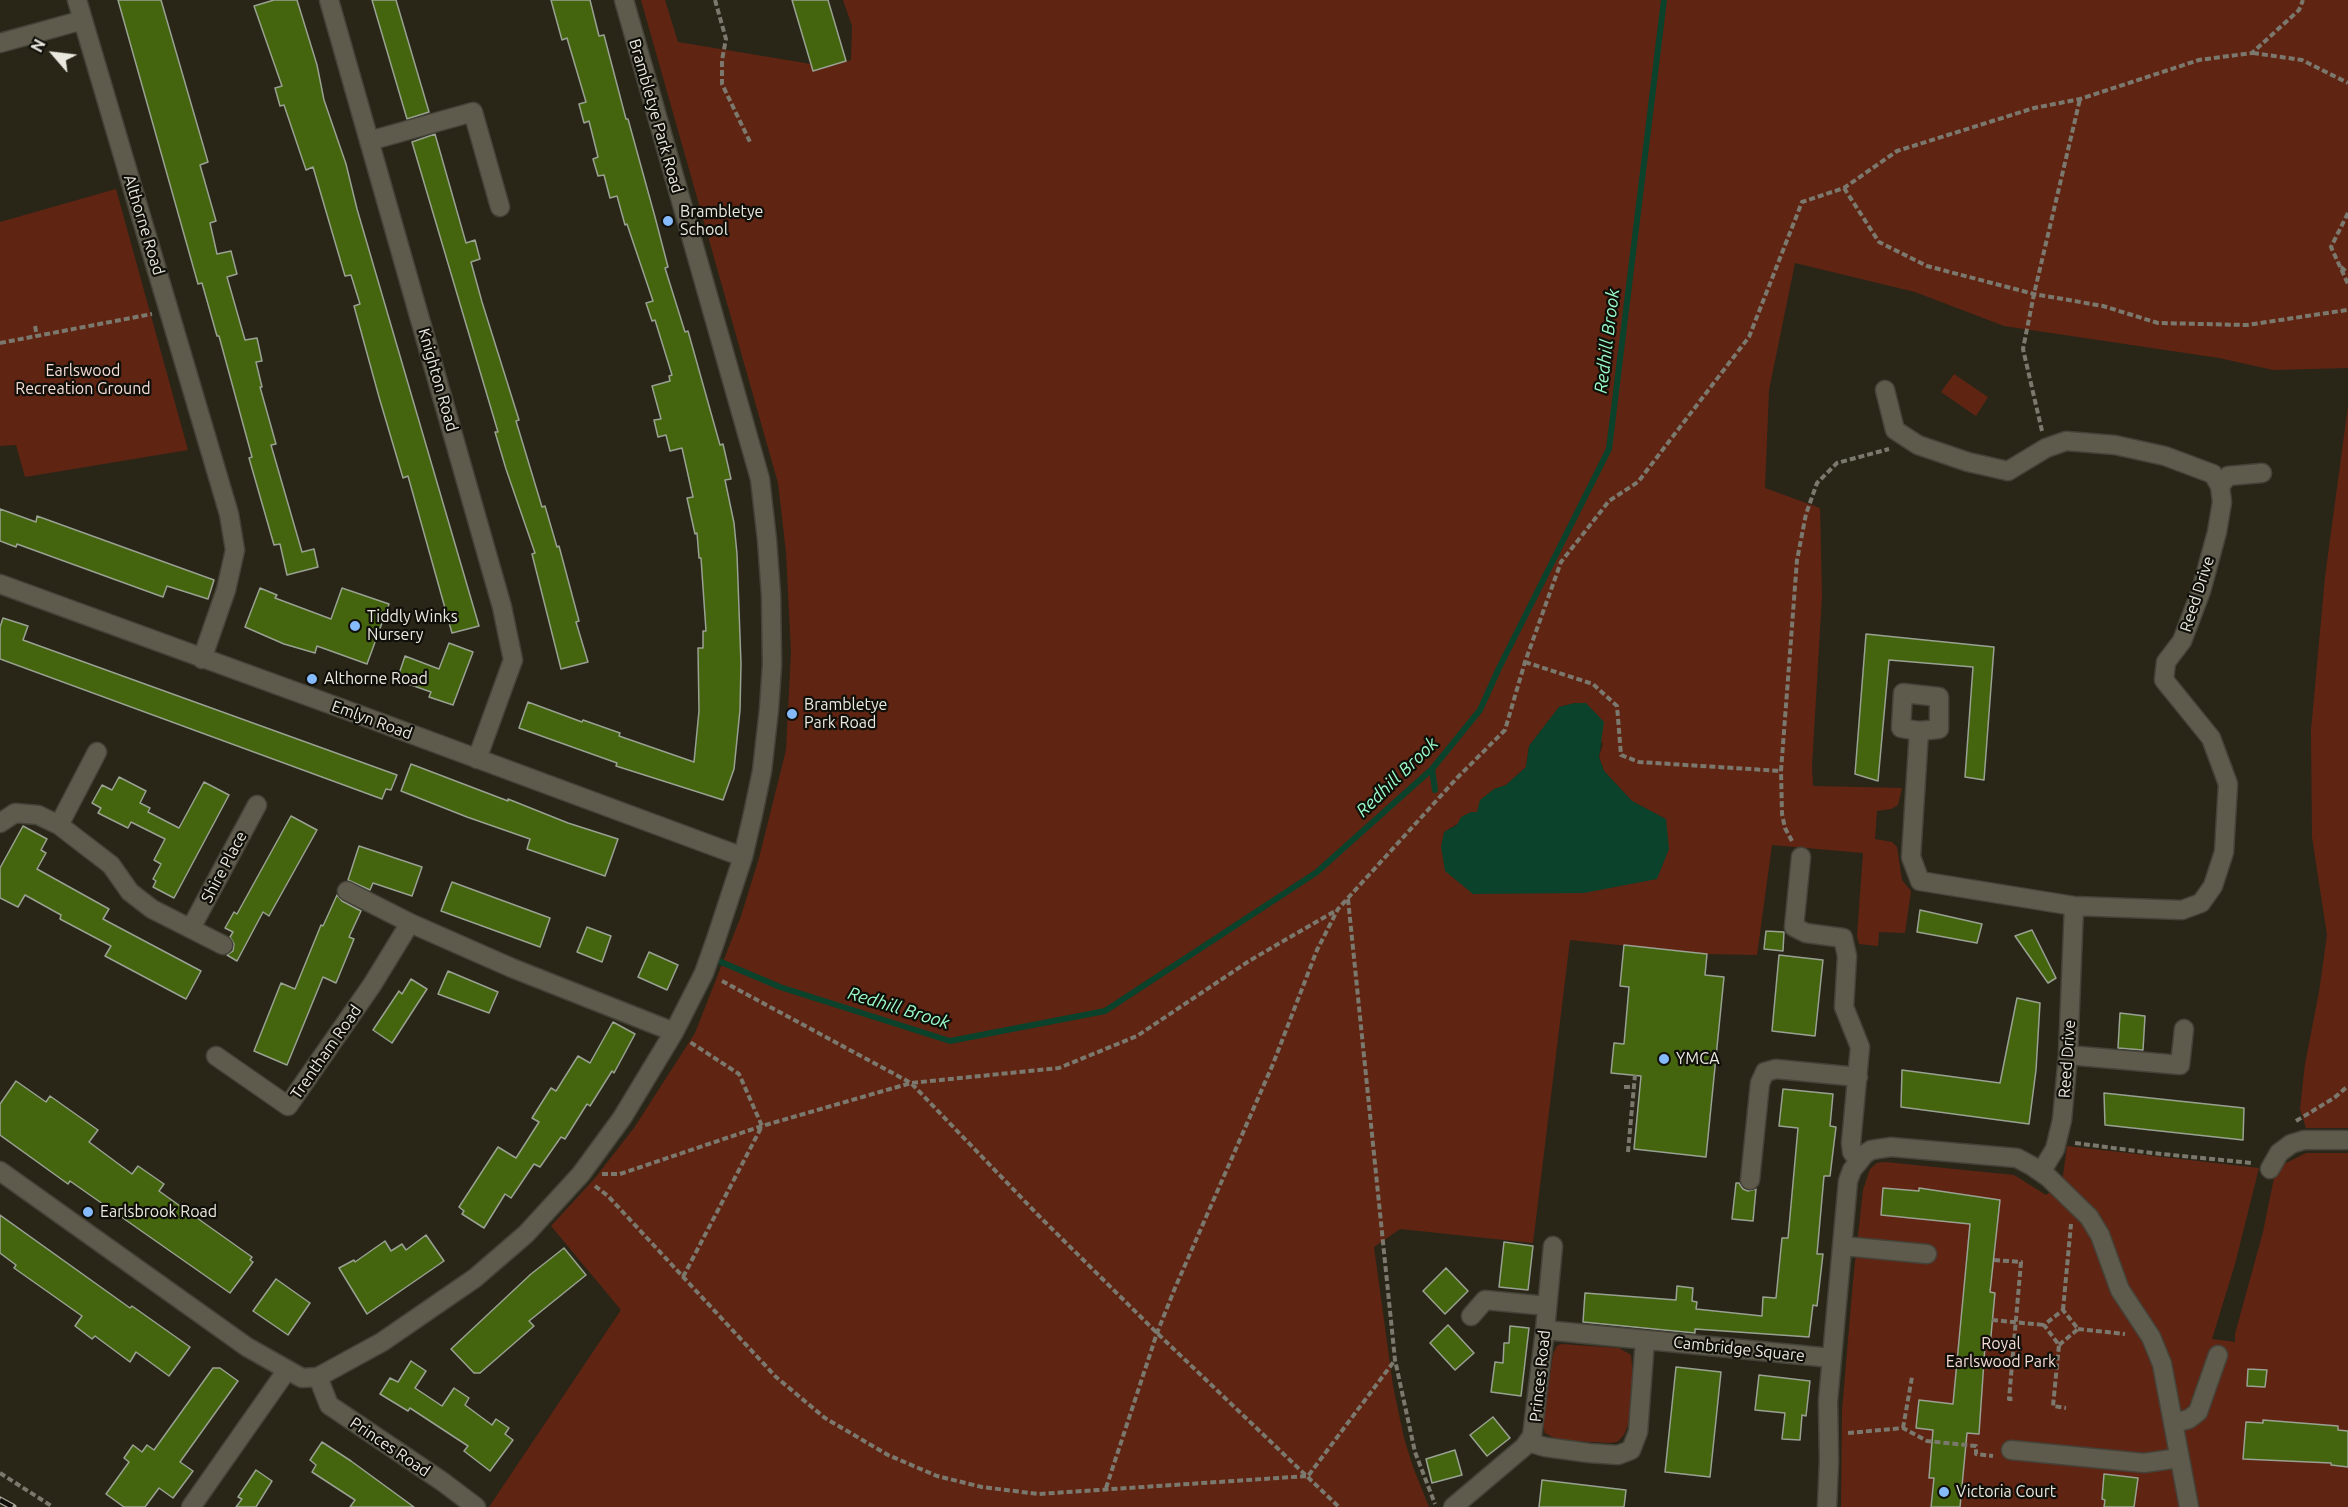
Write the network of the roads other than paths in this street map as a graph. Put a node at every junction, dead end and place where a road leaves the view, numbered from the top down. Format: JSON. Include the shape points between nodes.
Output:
{"nodes":[{"id":1,"x":77,"y":0,"type":"edge"},
{"id":2,"x":329,"y":0,"type":"edge"},
{"id":3,"x":624,"y":0,"type":"edge"},
{"id":4,"x":83,"y":20,"type":"junction"},
{"id":5,"x":0,"y":43,"type":"edge"},
{"id":6,"x":369,"y":141,"type":"junction"},
{"id":7,"x":500,"y":207,"type":"dead end"},
{"id":8,"x":1885,"y":390,"type":"dead end"},
{"id":9,"x":2262,"y":473,"type":"dead end"},
{"id":10,"x":2220,"y":486,"type":"junction"},
{"id":11,"x":0,"y":584,"type":"edge"},
{"id":12,"x":202,"y":658,"type":"junction"},
{"id":13,"x":1919,"y":731,"type":"dead end"},
{"id":14,"x":97,"y":752,"type":"dead end"},
{"id":15,"x":477,"y":759,"type":"junction"},
{"id":16,"x":257,"y":805,"type":"dead end"},
{"id":17,"x":0,"y":823,"type":"edge"},
{"id":18,"x":60,"y":825,"type":"junction"},
{"id":19,"x":743,"y":857,"type":"junction"},
{"id":20,"x":1801,"y":858,"type":"road end"},
{"id":21,"x":347,"y":891,"type":"dead end"},
{"id":22,"x":2074,"y":906,"type":"junction"},
{"id":23,"x":410,"y":923,"type":"junction"},
{"id":24,"x":192,"y":928,"type":"junction"},
{"id":25,"x":223,"y":945,"type":"dead end"},
{"id":26,"x":2184,"y":1029,"type":"dead end"},
{"id":27,"x":674,"y":1032,"type":"junction"},
{"id":28,"x":2068,"y":1055,"type":"junction"},
{"id":29,"x":216,"y":1056,"type":"dead end"},
{"id":30,"x":1858,"y":1077,"type":"junction"},
{"id":31,"x":2348,"y":1140,"type":"edge"},
{"id":32,"x":1858,"y":1160,"type":"junction"},
{"id":33,"x":2270,"y":1167,"type":"road end"},
{"id":34,"x":0,"y":1171,"type":"edge"},
{"id":35,"x":2041,"y":1172,"type":"junction"},
{"id":36,"x":1750,"y":1180,"type":"dead end"},
{"id":37,"x":1553,"y":1246,"type":"dead end"},
{"id":38,"x":1842,"y":1246,"type":"junction"},
{"id":39,"x":1927,"y":1254,"type":"dead end"},
{"id":40,"x":1547,"y":1306,"type":"junction"},
{"id":41,"x":1471,"y":1316,"type":"dead end"},
{"id":42,"x":1545,"y":1330,"type":"junction"},
{"id":43,"x":1645,"y":1340,"type":"junction"},
{"id":44,"x":2218,"y":1355,"type":"dead end"},
{"id":45,"x":1832,"y":1358,"type":"junction"},
{"id":46,"x":287,"y":1370,"type":"junction"},
{"id":47,"x":318,"y":1377,"type":"junction"},
{"id":48,"x":2174,"y":1423,"type":"junction"},
{"id":49,"x":1528,"y":1442,"type":"junction"},
{"id":50,"x":2005,"y":1453,"type":"road end"},
{"id":51,"x":2179,"y":1458,"type":"junction"},
{"id":52,"x":191,"y":1507,"type":"edge"},
{"id":53,"x":477,"y":1507,"type":"edge"},
{"id":54,"x":1453,"y":1507,"type":"edge"},
{"id":55,"x":1827,"y":1507,"type":"edge"},
{"id":56,"x":2189,"y":1507,"type":"edge"}],
"edges":[{"from":1,"to":4,"type":"street","name":"Althorne Road"},
{"from":2,"to":6,"type":"street","name":"Knighton Road"},
{"from":3,"to":19,"type":"street","name":"Brambletye Park Road","via":[[760,479],[768,551],[772,665],[762,771]]},
{"from":4,"to":5,"type":"street"},
{"from":4,"to":12,"type":"street","name":"Althorne Road","via":[[229,514],[235,550],[226,590]]},
{"from":6,"to":7,"type":"street","via":[[473,112]]},
{"from":6,"to":15,"type":"street","name":"Knighton Road","via":[[502,607],[513,660]]},
{"from":8,"to":10,"type":"street","via":[[1895,430],[1918,445],[1968,462],[2008,471],[2046,448],[2067,441],[2115,445],[2198,466],[2213,474]]},
{"from":9,"to":10,"type":"street","via":[[2228,476]]},
{"from":10,"to":22,"type":"street","name":"Reed Drive","via":[[2223,502],[2201,591],[2181,641],[2166,662],[2164,681],[2211,738],[2228,784],[2224,852],[2213,886],[2201,903],[2182,910]]},
{"from":11,"to":12,"type":"street","name":"Emlyn Road"},
{"from":12,"to":15,"type":"street","name":"Emlyn Road"},
{"from":13,"to":22,"type":"street","name":"Reed Drive","via":[[1911,857],[1920,881]]},
{"from":14,"to":18,"type":"street"},
{"from":15,"to":19,"type":"street","name":"Emlyn Road"},
{"from":16,"to":24,"type":"street","name":"Shire Place"},
{"from":17,"to":18,"type":"street","via":[[15,813],[38,815]]},
{"from":18,"to":24,"type":"street","via":[[111,864],[130,892],[152,909]]},
{"from":19,"to":27,"type":"street","name":"Brambletye Park Road","via":[[704,973]]},
{"from":20,"to":30,"type":"street","via":[[1794,927],[1806,933],[1844,938],[1848,960],[1844,1007],[1860,1042]]},
{"from":21,"to":23,"type":"street"},
{"from":22,"to":28,"type":"street","name":"Reed Drive"},
{"from":23,"to":27,"type":"street"},
{"from":23,"to":29,"type":"street","name":"Trentham Road","via":[[288,1106]]},
{"from":24,"to":25,"type":"street"},
{"from":26,"to":28,"type":"street","via":[[2180,1065]]},
{"from":27,"to":47,"type":"street","name":"Brambletye Park Road","via":[[622,1118],[581,1174],[526,1234],[475,1278],[382,1342]]},
{"from":28,"to":35,"type":"street","name":"Reed Drive","via":[[2058,1140]]},
{"from":30,"to":32,"type":"street","via":[[1851,1143]]},
{"from":30,"to":36,"type":"street","via":[[1776,1069],[1765,1072],[1760,1083]]},
{"from":31,"to":33,"type":"street","via":[[2297,1142],[2285,1148]]},
{"from":32,"to":35,"type":"street","via":[[1871,1150],[1891,1147],[2007,1156],[2025,1161]]},
{"from":32,"to":38,"type":"street","via":[[1848,1181]]},
{"from":34,"to":46,"type":"street","via":[[247,1347]]},
{"from":35,"to":48,"type":"street","via":[[2083,1209],[2100,1235],[2124,1297],[2151,1336],[2162,1364]]},
{"from":37,"to":40,"type":"street","name":"Princes Road"},
{"from":38,"to":39,"type":"street"},
{"from":38,"to":45,"type":"street"},
{"from":40,"to":41,"type":"street","via":[[1485,1300]]},
{"from":40,"to":42,"type":"street","name":"Princes Road"},
{"from":42,"to":43,"type":"street","name":"Cambridge Square"},
{"from":42,"to":49,"type":"street","name":"Princes Road","via":[[1534,1429]]},
{"from":43,"to":45,"type":"street","name":"Cambridge Square"},
{"from":43,"to":49,"type":"street","via":[[1638,1432],[1630,1450],[1623,1454],[1589,1453]]},
{"from":44,"to":48,"type":"street","via":[[2198,1412]]},
{"from":45,"to":55,"type":"street"},
{"from":46,"to":47,"type":"street","via":[[302,1378]]},
{"from":46,"to":52,"type":"street"},
{"from":47,"to":53,"type":"street","name":"Princes Road","via":[[328,1405]]},
{"from":48,"to":51,"type":"street"},
{"from":49,"to":54,"type":"street","name":"Princes Road"},
{"from":50,"to":51,"type":"street","via":[[2144,1463]]},
{"from":51,"to":56,"type":"street"}]}
